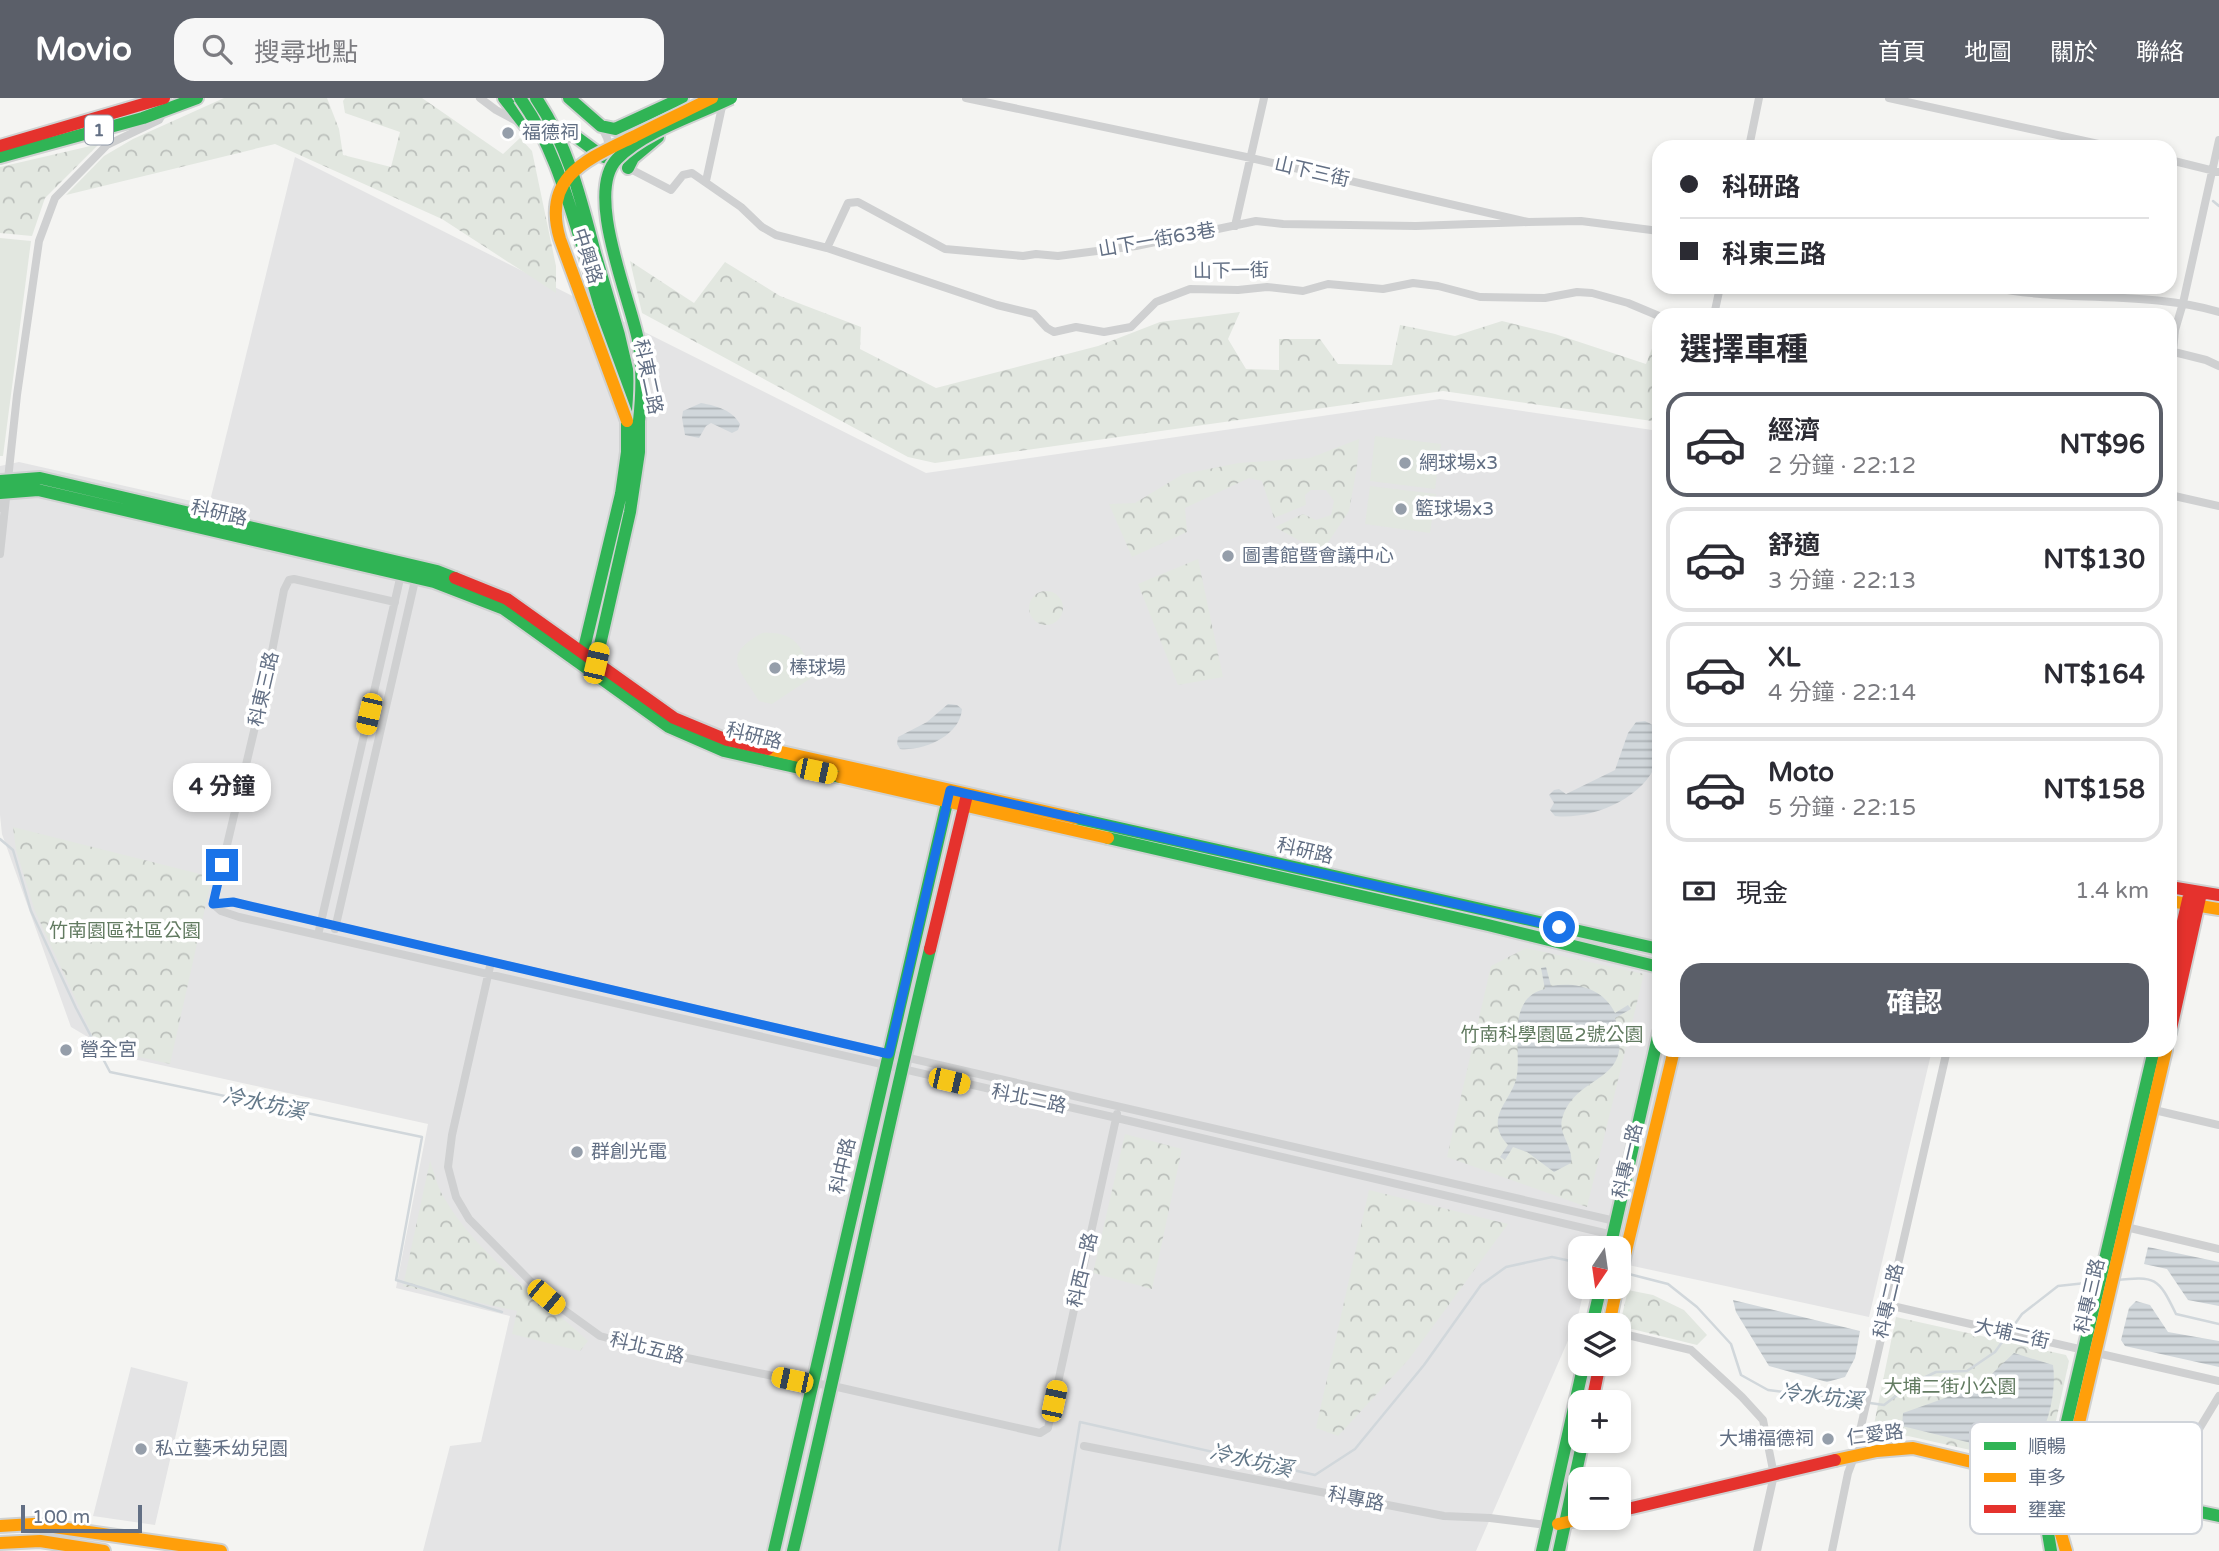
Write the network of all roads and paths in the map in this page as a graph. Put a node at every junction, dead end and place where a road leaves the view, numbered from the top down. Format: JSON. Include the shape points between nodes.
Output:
{"nodes":[{"id":1,"x":197,"y":98,"type":"edge"},
{"id":2,"x":480,"y":98,"type":"edge"},
{"id":3,"x":504,"y":98,"type":"edge"},
{"id":4,"x":520,"y":98,"type":"edge"},
{"id":5,"x":536,"y":98,"type":"edge"},
{"id":6,"x":569,"y":98,"type":"edge"},
{"id":7,"x":682,"y":98,"type":"edge"},
{"id":8,"x":737,"y":98,"type":"edge"},
{"id":9,"x":966,"y":98,"type":"edge"},
{"id":10,"x":1264,"y":98,"type":"edge"},
{"id":11,"x":1759,"y":98,"type":"edge"},
{"id":12,"x":1889,"y":98,"type":"edge"},
{"id":13,"x":722,"y":100,"type":"edge"},
{"id":14,"x":163,"y":103,"type":"edge"},
{"id":15,"x":590,"y":116,"type":"junction"},
{"id":16,"x":524,"y":125,"type":"junction"},
{"id":17,"x":601,"y":126,"type":"junction"},
{"id":18,"x":575,"y":136,"type":"junction"},
{"id":19,"x":652,"y":140,"type":"junction"},
{"id":20,"x":1750,"y":140,"type":"edge"},
{"id":21,"x":2080,"y":140,"type":"edge"},
{"id":22,"x":2219,"y":140,"type":"edge"},
{"id":23,"x":0,"y":146,"type":"edge"},
{"id":24,"x":0,"y":157,"type":"edge"},
{"id":25,"x":1251,"y":158,"type":"junction"},
{"id":26,"x":612,"y":160,"type":"junction"},
{"id":27,"x":2177,"y":162,"type":"edge"},
{"id":28,"x":628,"y":168,"type":"junction"},
{"id":29,"x":2216,"y":171,"type":"edge"},
{"id":30,"x":706,"y":181,"type":"junction"},
{"id":31,"x":1528,"y":222,"type":"junction"},
{"id":32,"x":1235,"y":226,"type":"junction"},
{"id":33,"x":1652,"y":230,"type":"edge"},
{"id":34,"x":827,"y":248,"type":"junction"},
{"id":35,"x":590,"y":254,"type":"junction"},
{"id":36,"x":2036,"y":294,"type":"edge"},
{"id":37,"x":2183,"y":303,"type":"junction"},
{"id":38,"x":2219,"y":312,"type":"edge"},
{"id":39,"x":1652,"y":313,"type":"edge"},
{"id":40,"x":2177,"y":323,"type":"edge"},
{"id":41,"x":2177,"y":353,"type":"edge"},
{"id":42,"x":2219,"y":366,"type":"edge"},
{"id":43,"x":633,"y":421,"type":"junction"},
{"id":44,"x":4,"y":488,"type":"edge"},
{"id":45,"x":2177,"y":497,"type":"edge"},
{"id":46,"x":2219,"y":506,"type":"edge"},
{"id":47,"x":0,"y":508,"type":"edge"},
{"id":48,"x":615,"y":551,"type":"junction"},
{"id":49,"x":0,"y":554,"type":"edge"},
{"id":50,"x":402,"y":569,"type":"junction"},
{"id":51,"x":417,"y":572,"type":"junction"},
{"id":52,"x":395,"y":602,"type":"junction"},
{"id":53,"x":582,"y":659,"type":"junction"},
{"id":54,"x":595,"y":669,"type":"junction"},
{"id":55,"x":948,"y":795,"type":"junction"},
{"id":56,"x":966,"y":799,"type":"junction"},
{"id":57,"x":2177,"y":890,"type":"edge"},
{"id":58,"x":2219,"y":895,"type":"edge"},
{"id":59,"x":2194,"y":898,"type":"junction"},
{"id":60,"x":2177,"y":900,"type":"edge"},
{"id":61,"x":213,"y":904,"type":"junction"},
{"id":62,"x":2219,"y":909,"type":"edge"},
{"id":63,"x":321,"y":923,"type":"junction"},
{"id":64,"x":336,"y":926,"type":"junction"},
{"id":65,"x":318,"y":935,"type":"junction"},
{"id":66,"x":333,"y":938,"type":"junction"},
{"id":67,"x":1652,"y":947,"type":"edge"},
{"id":68,"x":2177,"y":955,"type":"edge"},
{"id":69,"x":491,"y":962,"type":"junction"},
{"id":70,"x":1652,"y":965,"type":"edge"},
{"id":71,"x":489,"y":974,"type":"junction"},
{"id":72,"x":2177,"y":994,"type":"edge"},
{"id":73,"x":904,"y":1057,"type":"junction"},
{"id":74,"x":1653,"y":1057,"type":"edge"},
{"id":75,"x":1672,"y":1057,"type":"edge"},
{"id":76,"x":1945,"y":1057,"type":"edge"},
{"id":77,"x":2153,"y":1057,"type":"edge"},
{"id":78,"x":2164,"y":1057,"type":"edge"},
{"id":79,"x":887,"y":1060,"type":"junction"},
{"id":80,"x":901,"y":1070,"type":"junction"},
{"id":81,"x":1119,"y":1106,"type":"junction"},
{"id":82,"x":2147,"y":1109,"type":"junction"},
{"id":83,"x":1116,"y":1118,"type":"junction"},
{"id":84,"x":2219,"y":1125,"type":"edge"},
{"id":85,"x":1615,"y":1221,"type":"junction"},
{"id":86,"x":2126,"y":1227,"type":"junction"},
{"id":87,"x":1631,"y":1233,"type":"junction"},
{"id":88,"x":1591,"y":1236,"type":"edge"},
{"id":89,"x":1612,"y":1236,"type":"edge"},
{"id":90,"x":1624,"y":1236,"type":"edge"},
{"id":91,"x":1630,"y":1236,"type":"edge"},
{"id":92,"x":2219,"y":1249,"type":"edge"},
{"id":93,"x":2109,"y":1274,"type":"junction"},
{"id":94,"x":1888,"y":1305,"type":"junction"},
{"id":95,"x":1631,"y":1336,"type":"edge"},
{"id":96,"x":2091,"y":1352,"type":"junction"},
{"id":97,"x":1581,"y":1376,"type":"edge"},
{"id":98,"x":2219,"y":1381,"type":"edge"},
{"id":99,"x":812,"y":1384,"type":"junction"},
{"id":100,"x":832,"y":1386,"type":"junction"},
{"id":101,"x":2219,"y":1395,"type":"edge"},
{"id":102,"x":2074,"y":1422,"type":"edge"},
{"id":103,"x":2202,"y":1423,"type":"edge"},
{"id":104,"x":1045,"y":1432,"type":"joint"},
{"id":105,"x":1084,"y":1446,"type":"dead end"},
{"id":106,"x":1580,"y":1453,"type":"edge"},
{"id":107,"x":1854,"y":1457,"type":"junction"},
{"id":108,"x":1970,"y":1461,"type":"edge"},
{"id":109,"x":1774,"y":1475,"type":"junction"},
{"id":110,"x":1631,"y":1508,"type":"edge"},
{"id":111,"x":1568,"y":1522,"type":"edge"},
{"id":112,"x":1565,"y":1523,"type":"junction"},
{"id":113,"x":1547,"y":1525,"type":"junction"},
{"id":114,"x":0,"y":1526,"type":"edge"},
{"id":115,"x":2061,"y":1534,"type":"edge"},
{"id":116,"x":0,"y":1543,"type":"edge"},
{"id":117,"x":104,"y":1551,"type":"edge"},
{"id":118,"x":221,"y":1551,"type":"edge"},
{"id":119,"x":774,"y":1551,"type":"edge"},
{"id":120,"x":793,"y":1551,"type":"edge"},
{"id":121,"x":1542,"y":1551,"type":"edge"},
{"id":122,"x":1559,"y":1551,"type":"edge"},
{"id":123,"x":1757,"y":1551,"type":"edge"},
{"id":124,"x":1832,"y":1551,"type":"edge"},
{"id":125,"x":2066,"y":1551,"type":"edge"}],
"edges":[{"from":1,"to":14,"type":"street","number":"1"},
{"from":2,"to":16,"type":"street"},
{"from":3,"to":16,"type":"street"},
{"from":4,"to":35,"type":"street","name":"科東二路","bridge":true,"via":[[535,117],[557,164]]},
{"from":5,"to":35,"type":"street","name":"科東二路","bridge":true,"via":[[574,176]]},
{"from":6,"to":15,"type":"street"},
{"from":7,"to":17,"type":"street","via":[[615,129]]},
{"from":8,"to":13,"type":"street","name":"中興路"},
{"from":9,"to":25,"type":"street","name":"山下三街"},
{"from":10,"to":25,"type":"street"},
{"from":11,"to":20,"type":"street"},
{"from":12,"to":21,"type":"street"},
{"from":13,"to":19,"type":"street","name":"中興路"},
{"from":13,"to":30,"type":"street"},
{"from":13,"to":43,"type":"street","name":"中興路","bridge":true,"via":[[629,149],[612,163],[604,183],[606,218],[638,339],[642,390]]},
{"from":13,"to":43,"type":"street","name":"中興路","bridge":true,"via":[[585,160],[558,194],[558,231],[575,285]]},
{"from":14,"to":23,"type":"street","number":"1"},
{"from":14,"to":24,"type":"street","number":"1"},
{"from":14,"to":44,"type":"street","via":[[159,120],[107,145],[55,198],[39,241]]},
{"from":15,"to":17,"type":"street"},
{"from":15,"to":18,"type":"street","via":[[590,130]]},
{"from":16,"to":18,"type":"street"},
{"from":17,"to":26,"type":"street"},
{"from":18,"to":26,"type":"street"},
{"from":19,"to":26,"type":"street","name":"中興路"},
{"from":19,"to":28,"type":"street","name":"中興路"},
{"from":22,"to":29,"type":"street"},
{"from":25,"to":31,"type":"street","name":"山下三街"},
{"from":25,"to":32,"type":"street"},
{"from":26,"to":28,"type":"street"},
{"from":27,"to":29,"type":"street"},
{"from":28,"to":30,"type":"street","via":[[671,190],[683,174]]},
{"from":29,"to":37,"type":"street"},
{"from":30,"to":34,"type":"street","name":"山下一街","via":[[762,227]]},
{"from":31,"to":32,"type":"street","name":"山下一街63巷","via":[[1416,226],[1256,220]]},
{"from":31,"to":33,"type":"street","name":"山下三街","via":[[1581,221]]},
{"from":32,"to":34,"type":"street","name":"山下一街63巷","via":[[1136,246],[1023,256],[945,249],[853,201]]},
{"from":34,"to":39,"type":"street","name":"山下一街","via":[[1034,314],[1054,332],[1076,327],[1104,332],[1130,327],[1156,302],[1190,289],[1303,291],[1328,284],[1383,289],[1438,286],[1480,297],[1592,293]]},
{"from":35,"to":43,"type":"street","name":"科東二路"},
{"from":36,"to":37,"type":"street"},
{"from":37,"to":38,"type":"street"},
{"from":37,"to":40,"type":"street"},
{"from":41,"to":42,"type":"street"},
{"from":43,"to":48,"type":"street","name":"科東二路","via":[[627,452],[627,496]]},
{"from":44,"to":47,"type":"street"},
{"from":44,"to":49,"type":"street"},
{"from":44,"to":50,"type":"street","name":"科研路","via":[[38,490]]},
{"from":45,"to":46,"type":"street"},
{"from":48,"to":53,"type":"street","name":"科東二路"},
{"from":48,"to":54,"type":"street","name":"科東二路"},
{"from":50,"to":51,"type":"street","name":"科研路"},
{"from":50,"to":52,"type":"street"},
{"from":51,"to":53,"type":"street","name":"科研路","via":[[437,571],[507,599]]},
{"from":51,"to":64,"type":"street"},
{"from":52,"to":61,"type":"street","name":"科東三路","via":[[289,580]]},
{"from":52,"to":63,"type":"street"},
{"from":53,"to":54,"type":"street","name":"科研路"},
{"from":54,"to":55,"type":"street","name":"科研路","via":[[669,727],[724,751]]},
{"from":55,"to":56,"type":"street","name":"科研路"},
{"from":55,"to":79,"type":"street","name":"科中路"},
{"from":56,"to":67,"type":"street","name":"科研路"},
{"from":56,"to":70,"type":"street","name":"科研路"},
{"from":56,"to":73,"type":"street","name":"科中路"},
{"from":57,"to":59,"type":"street"},
{"from":58,"to":59,"type":"street"},
{"from":59,"to":60,"type":"street"},
{"from":59,"to":62,"type":"street"},
{"from":59,"to":68,"type":"street"},
{"from":59,"to":72,"type":"street"},
{"from":61,"to":63,"type":"street","name":"科北二路","via":[[233,902]]},
{"from":61,"to":65,"type":"street","name":"科北二路","via":[[230,914]]},
{"from":63,"to":64,"type":"street","name":"科北二路"},
{"from":63,"to":65,"type":"street"},
{"from":64,"to":66,"type":"street"},
{"from":64,"to":69,"type":"street","name":"科北二路"},
{"from":65,"to":66,"type":"street","name":"科北二路"},
{"from":66,"to":71,"type":"street","name":"科北二路"},
{"from":69,"to":71,"type":"street","name":"科北五路"},
{"from":69,"to":79,"type":"street","name":"科北二路"},
{"from":71,"to":79,"type":"street","name":"科北二路"},
{"from":71,"to":99,"type":"street","name":"科北五路","via":[[449,1152],[451,1185],[470,1219],[546,1297],[600,1336]]},
{"from":73,"to":79,"type":"street","name":"科北二路"},
{"from":73,"to":80,"type":"street","name":"科中路"},
{"from":73,"to":81,"type":"street","name":"科北二路"},
{"from":74,"to":85,"type":"street","name":"科專一路"},
{"from":75,"to":87,"type":"street","name":"科專一路"},
{"from":76,"to":94,"type":"street","name":"科專二路"},
{"from":77,"to":82,"type":"street","name":"科專三路"},
{"from":78,"to":82,"type":"street","name":"科專三路"},
{"from":79,"to":80,"type":"street","name":"科北二路"},
{"from":79,"to":99,"type":"street","name":"科中路"},
{"from":80,"to":83,"type":"street","name":"科北二路"},
{"from":80,"to":100,"type":"street","name":"科中路"},
{"from":81,"to":83,"type":"street","name":"科西一路"},
{"from":81,"to":85,"type":"street","name":"科北二路"},
{"from":82,"to":84,"type":"street"},
{"from":82,"to":86,"type":"street","name":"科專三路"},
{"from":82,"to":93,"type":"street","name":"科專三路"},
{"from":83,"to":88,"type":"street","name":"科北二路"},
{"from":83,"to":104,"type":"street","name":"科西一路"},
{"from":85,"to":87,"type":"street"},
{"from":85,"to":89,"type":"street","name":"科專一路"},
{"from":86,"to":92,"type":"street"},
{"from":86,"to":93,"type":"street","name":"科專三路"},
{"from":87,"to":90,"type":"street"},
{"from":87,"to":91,"type":"street","name":"科專一路"},
{"from":93,"to":96,"type":"street","name":"科專三路"},
{"from":94,"to":96,"type":"street","name":"大埔二街"},
{"from":94,"to":107,"type":"street","name":"科專二路"},
{"from":95,"to":109,"type":"street","via":[[1691,1350],[1733,1388],[1763,1420]]},
{"from":96,"to":98,"type":"street","name":"大埔二街"},
{"from":96,"to":102,"type":"street","name":"科專三路"},
{"from":97,"to":113,"type":"street"},
{"from":99,"to":100,"type":"street","name":"科北五路"},
{"from":99,"to":119,"type":"street","name":"科中路"},
{"from":100,"to":104,"type":"street","name":"科北五路"},
{"from":100,"to":120,"type":"street","name":"科中路"},
{"from":101,"to":103,"type":"street"},
{"from":105,"to":113,"type":"street","name":"科專路","via":[[1444,1517]]},
{"from":106,"to":112,"type":"street"},
{"from":107,"to":108,"type":"street","name":"仁愛路","via":[[1913,1448]]},
{"from":107,"to":109,"type":"street","name":"仁愛路"},
{"from":107,"to":124,"type":"street","name":"科專二路"},
{"from":109,"to":110,"type":"street","name":"仁愛路"},
{"from":109,"to":123,"type":"street"},
{"from":111,"to":112,"type":"street"},
{"from":112,"to":113,"type":"street"},
{"from":112,"to":122,"type":"street"},
{"from":113,"to":121,"type":"street"},
{"from":114,"to":118,"type":"street","via":[[33,1524]]},
{"from":115,"to":125,"type":"street","name":"科專三路"},
{"from":116,"to":117,"type":"street","via":[[40,1541]]}]}
